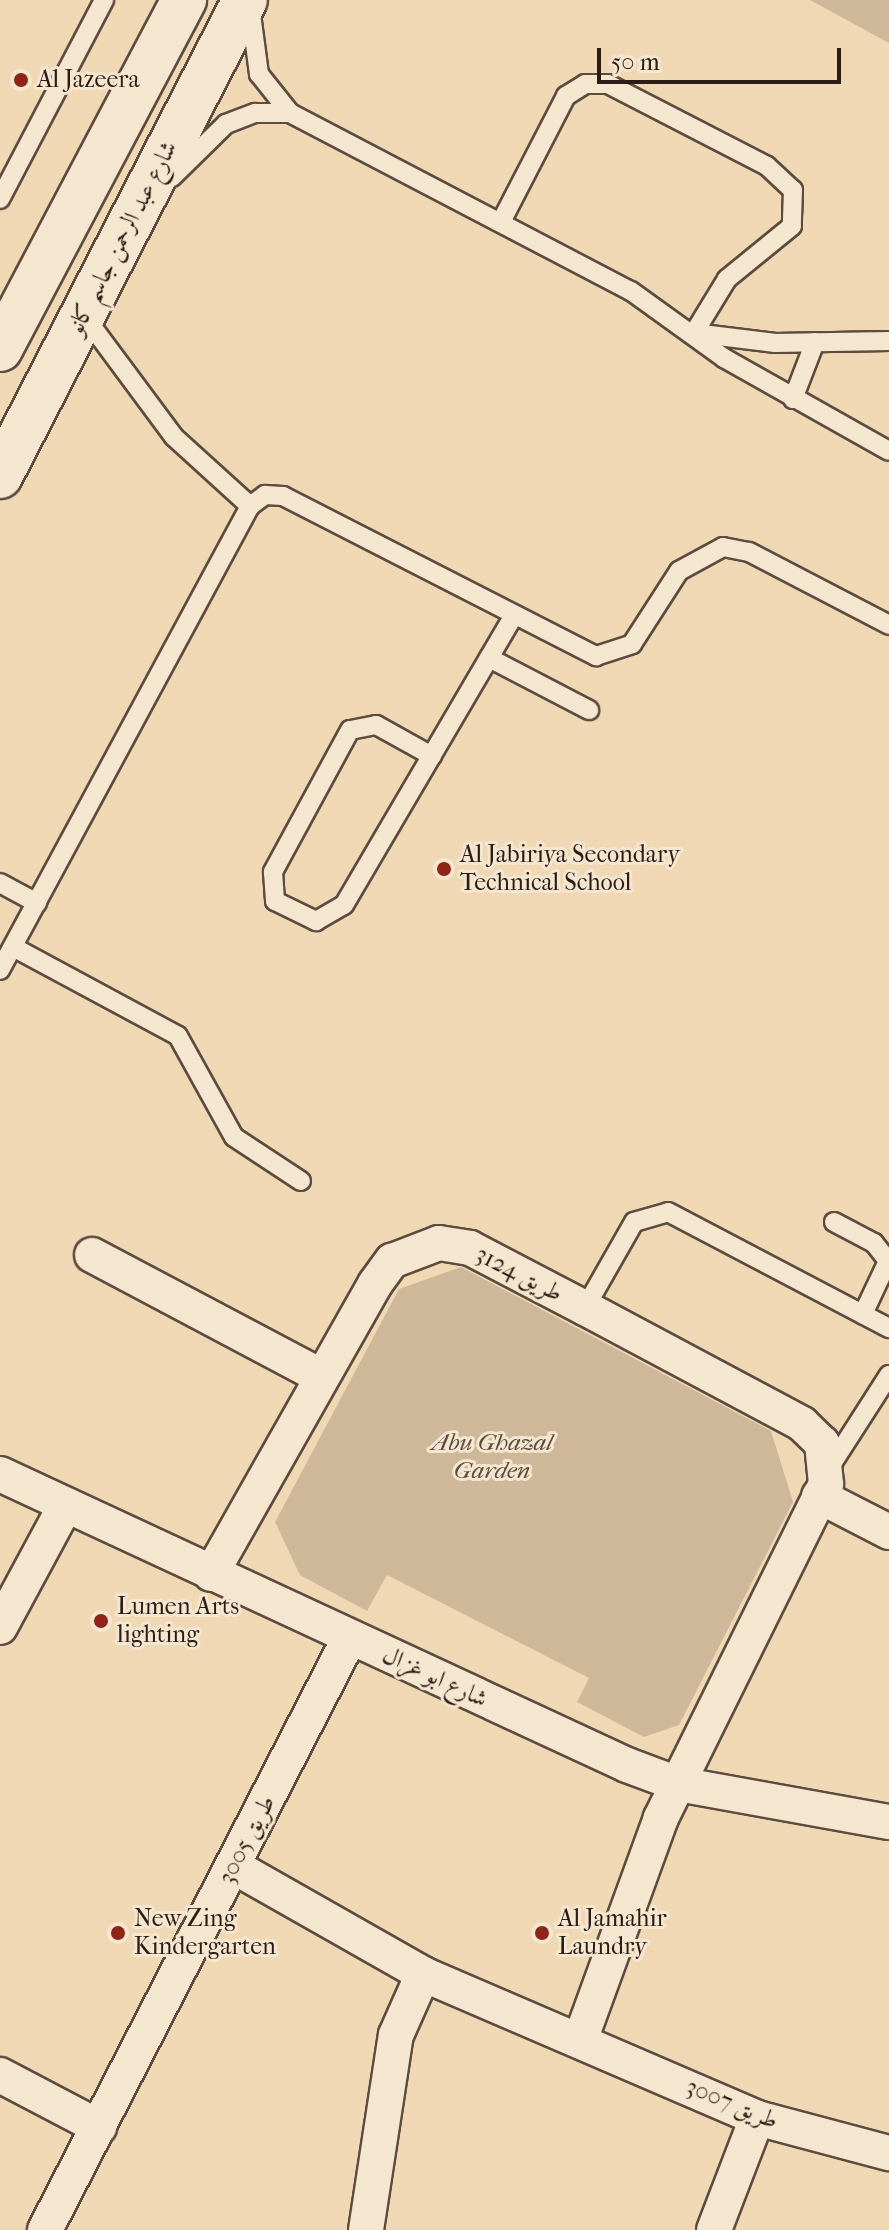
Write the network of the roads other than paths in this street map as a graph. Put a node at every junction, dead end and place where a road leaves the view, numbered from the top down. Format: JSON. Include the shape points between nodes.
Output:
{"nodes":[{"id":1,"x":104,"y":0,"type":"edge"},
{"id":2,"x":184,"y":0,"type":"edge"},
{"id":3,"x":245,"y":0,"type":"edge"},
{"id":4,"x":254,"y":0,"type":"edge"},
{"id":5,"x":290,"y":113,"type":"junction"},
{"id":6,"x":0,"y":199,"type":"edge"},
{"id":7,"x":502,"y":220,"type":"junction"},
{"id":8,"x":130,"y":223,"type":"junction"},
{"id":9,"x":83,"y":314,"type":"junction"},
{"id":10,"x":694,"y":333,"type":"junction"},
{"id":11,"x":889,"y":341,"type":"edge"},
{"id":12,"x":815,"y":342,"type":"junction"},
{"id":13,"x":0,"y":349,"type":"edge"},
{"id":14,"x":793,"y":399,"type":"junction"},
{"id":15,"x":889,"y":451,"type":"edge"},
{"id":16,"x":0,"y":476,"type":"edge"},
{"id":17,"x":250,"y":506,"type":"junction"},
{"id":18,"x":513,"y":617,"type":"junction"},
{"id":19,"x":889,"y":625,"type":"edge"},
{"id":20,"x":489,"y":658,"type":"junction"},
{"id":21,"x":589,"y":710,"type":"dead end"},
{"id":22,"x":432,"y":756,"type":"junction"},
{"id":23,"x":0,"y":883,"type":"edge"},
{"id":24,"x":37,"y":903,"type":"junction"},
{"id":25,"x":13,"y":947,"type":"junction"},
{"id":26,"x":0,"y":970,"type":"edge"},
{"id":27,"x":301,"y":1181,"type":"dead end"},
{"id":28,"x":834,"y":1222,"type":"dead end"},
{"id":29,"x":92,"y":1255,"type":"dead end"},
{"id":30,"x":585,"y":1308,"type":"junction"},
{"id":31,"x":863,"y":1314,"type":"junction"},
{"id":32,"x":889,"y":1328,"type":"edge"},
{"id":33,"x":889,"y":1375,"type":"edge"},
{"id":34,"x":322,"y":1377,"type":"junction"},
{"id":35,"x":0,"y":1474,"type":"edge"},
{"id":36,"x":824,"y":1483,"type":"junction"},
{"id":37,"x":64,"y":1508,"type":"junction"},
{"id":38,"x":889,"y":1532,"type":"edge"},
{"id":39,"x":211,"y":1574,"type":"junction"},
{"id":40,"x":0,"y":1627,"type":"edge"},
{"id":41,"x":350,"y":1637,"type":"junction"},
{"id":42,"x":678,"y":1784,"type":"junction"},
{"id":43,"x":889,"y":1822,"type":"edge"},
{"id":44,"x":233,"y":1866,"type":"junction"},
{"id":45,"x":423,"y":1974,"type":"junction"},
{"id":46,"x":581,"y":2038,"type":"junction"},
{"id":47,"x":0,"y":2075,"type":"edge"},
{"id":48,"x":757,"y":2118,"type":"junction"},
{"id":49,"x":99,"y":2127,"type":"junction"},
{"id":50,"x":889,"y":2153,"type":"edge"},
{"id":51,"x":45,"y":2230,"type":"edge"},
{"id":52,"x":366,"y":2230,"type":"edge"},
{"id":53,"x":714,"y":2230,"type":"edge"}],
"edges":[{"from":1,"to":6,"type":"lane"},
{"from":2,"to":13,"type":"main road"},
{"from":3,"to":8,"type":"main road","name":"شارع عبد الرحمن جاسم كانو"},
{"from":4,"to":5,"type":"lane","via":[[250,50],[259,74]]},
{"from":5,"to":7,"type":"lane"},
{"from":5,"to":8,"type":"lane","via":[[255,113],[226,124]]},
{"from":7,"to":10,"type":"lane"},
{"from":7,"to":10,"type":"lane","via":[[566,96],[585,84],[608,84],[767,166],[793,190],[792,226],[727,279]]},
{"from":8,"to":9,"type":"main road","name":"شارع عبد الرحمن جاسم كانو"},
{"from":9,"to":16,"type":"main road","name":"شارع عبد الرحمن جاسم كانو"},
{"from":9,"to":17,"type":"lane","via":[[108,358],[174,437]]},
{"from":10,"to":12,"type":"lane"},
{"from":10,"to":14,"type":"lane"},
{"from":11,"to":12,"type":"lane"},
{"from":12,"to":14,"type":"lane"},
{"from":14,"to":15,"type":"lane"},
{"from":17,"to":18,"type":"lane","via":[[265,495],[283,496]]},
{"from":17,"to":24,"type":"lane"},
{"from":18,"to":19,"type":"lane","via":[[584,653],[621,651],[641,635],[688,562],[723,547],[749,552]]},
{"from":18,"to":20,"type":"lane"},
{"from":20,"to":21,"type":"lane"},
{"from":20,"to":22,"type":"lane"},
{"from":22,"to":22,"type":"lane","via":[[337,913],[306,919],[275,901],[273,872],[350,730],[376,725]]},
{"from":23,"to":24,"type":"lane"},
{"from":24,"to":25,"type":"lane"},
{"from":25,"to":26,"type":"lane"},
{"from":25,"to":27,"type":"lane","via":[[178,1036],[234,1137]]},
{"from":28,"to":31,"type":"lane","via":[[880,1247],[888,1261]]},
{"from":29,"to":34,"type":"street"},
{"from":30,"to":31,"type":"lane","via":[[626,1231],[656,1211]]},
{"from":30,"to":34,"type":"street","name":"طريق 3124","via":[[470,1248],[439,1243],[414,1248],[375,1284]]},
{"from":30,"to":36,"type":"street","name":"طريق 3124","via":[[802,1424],[822,1443]]},
{"from":31,"to":32,"type":"lane"},
{"from":33,"to":36,"type":"lane"},
{"from":34,"to":39,"type":"street","name":"طريق 3124"},
{"from":35,"to":37,"type":"street","name":"شارع ابو غزال"},
{"from":36,"to":38,"type":"street"},
{"from":36,"to":42,"type":"street"},
{"from":37,"to":39,"type":"street","name":"شارع ابو غزال"},
{"from":37,"to":40,"type":"street"},
{"from":39,"to":41,"type":"street","name":"شارع ابو غزال"},
{"from":41,"to":42,"type":"street","name":"شارع ابو غزال"},
{"from":41,"to":44,"type":"street","name":"طريق 3005"},
{"from":42,"to":43,"type":"street","name":"شارع ابو غزال"},
{"from":42,"to":46,"type":"street"},
{"from":44,"to":45,"type":"street","name":"طريق 3007"},
{"from":44,"to":49,"type":"street","name":"طريق 3005"},
{"from":45,"to":46,"type":"street","name":"طريق 3007"},
{"from":45,"to":52,"type":"street","via":[[396,2035]]},
{"from":46,"to":48,"type":"street","name":"طريق 3007"},
{"from":47,"to":49,"type":"street"},
{"from":48,"to":50,"type":"street","name":"طريق 3007"},
{"from":48,"to":53,"type":"street"},
{"from":49,"to":51,"type":"street","name":"طريق 3005"}]}
